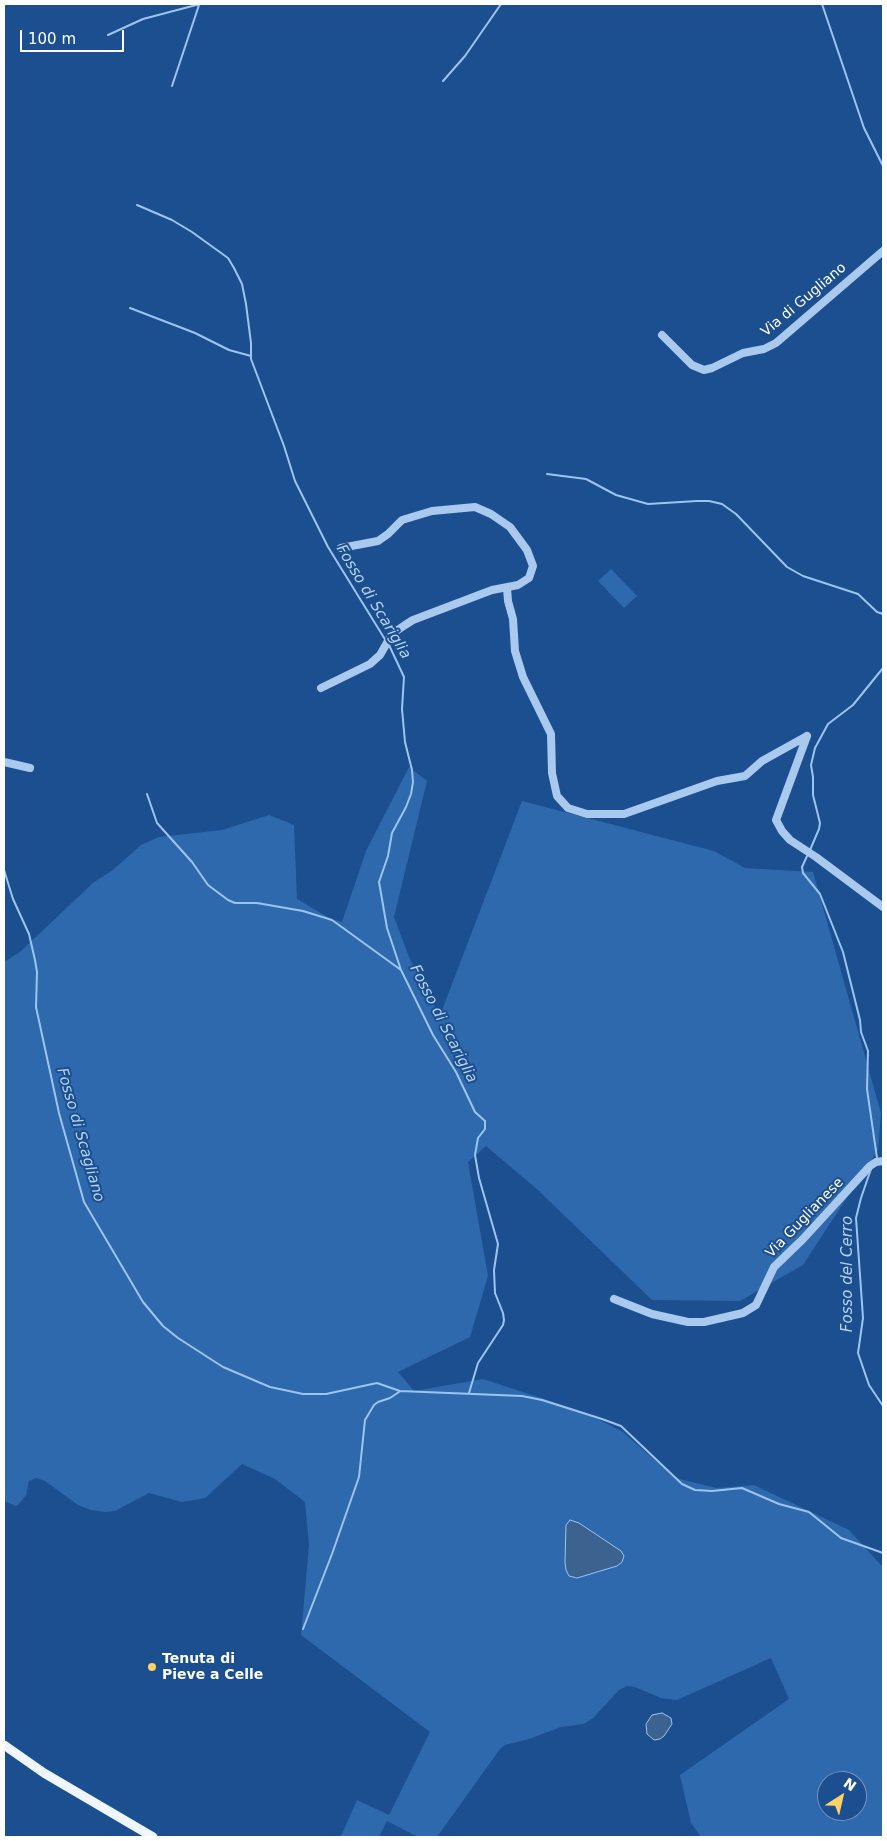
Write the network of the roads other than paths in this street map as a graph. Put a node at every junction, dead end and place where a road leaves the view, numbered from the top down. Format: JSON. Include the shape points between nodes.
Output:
{"nodes":[{"id":1,"x":883,"y":251,"type":"edge"},
{"id":2,"x":662,"y":335,"type":"dead end"},
{"id":3,"x":341,"y":548,"type":"dead end"},
{"id":4,"x":507,"y":588,"type":"junction"},
{"id":5,"x":321,"y":688,"type":"dead end"},
{"id":6,"x":4,"y":762,"type":"edge"},
{"id":7,"x":30,"y":768,"type":"dead end"},
{"id":8,"x":883,"y":907,"type":"edge"},
{"id":9,"x":883,"y":1161,"type":"edge"},
{"id":10,"x":614,"y":1299,"type":"dead end"},
{"id":11,"x":4,"y":1745,"type":"edge"},
{"id":12,"x":153,"y":1837,"type":"edge"}],
"edges":[{"from":1,"to":2,"type":"street","name":"Via di Gugliano","via":[[776,343],[764,349],[743,353],[704,370],[692,365]]},
{"from":3,"to":4,"type":"street","via":[[378,541],[402,520],[432,511],[474,507],[510,527],[531,558],[529,578]]},
{"from":4,"to":5,"type":"street","via":[[492,590],[413,620],[392,634],[380,655],[370,664]]},
{"from":4,"to":8,"type":"street","via":[[515,651],[523,676],[551,734],[552,773],[557,796],[568,808],[587,814],[624,814],[717,781],[745,776],[762,761],[807,736],[776,820],[790,840]]},
{"from":6,"to":7,"type":"street"},
{"from":9,"to":10,"type":"street","name":"Via Guglianese","via":[[870,1166],[774,1267],[756,1305],[743,1313],[704,1322],[688,1322],[652,1314]]},
{"from":11,"to":12,"type":"main road","via":[[33,1766]]}]}
